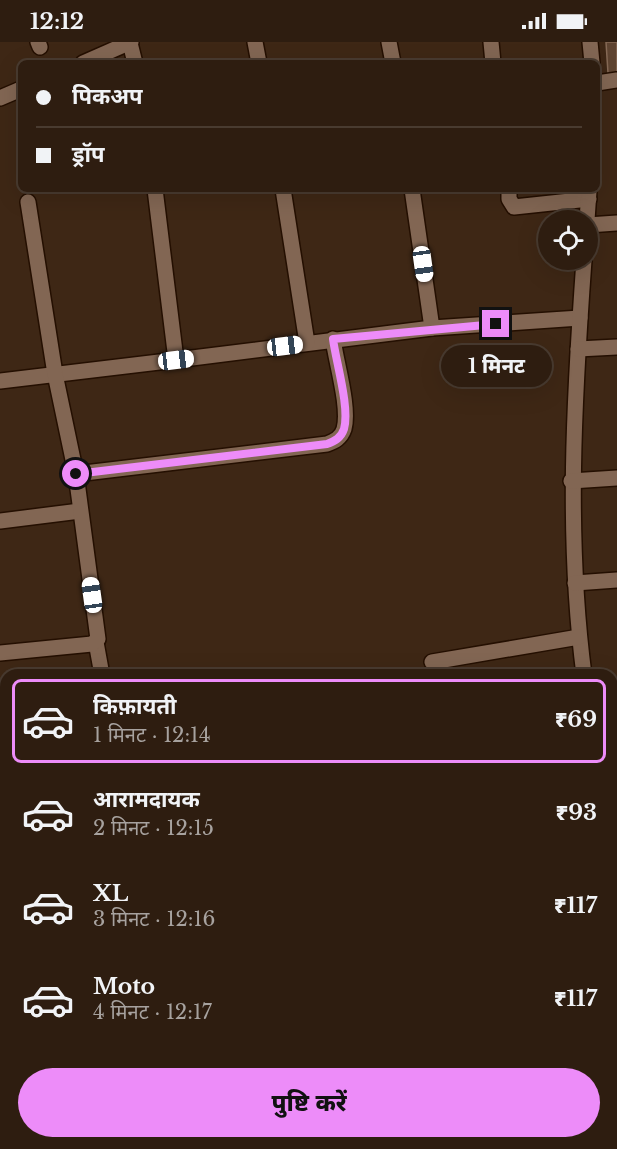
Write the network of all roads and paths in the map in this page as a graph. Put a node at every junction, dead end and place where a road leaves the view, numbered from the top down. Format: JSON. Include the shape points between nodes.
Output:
{"nodes":[{"id":1,"x":131,"y":42,"type":"edge"},
{"id":2,"x":255,"y":42,"type":"edge"},
{"id":3,"x":389,"y":42,"type":"edge"},
{"id":4,"x":491,"y":42,"type":"edge"},
{"id":5,"x":590,"y":42,"type":"edge"},
{"id":6,"x":90,"y":60,"type":"edge"},
{"id":7,"x":134,"y":60,"type":"edge"},
{"id":8,"x":258,"y":60,"type":"edge"},
{"id":9,"x":392,"y":60,"type":"edge"},
{"id":10,"x":493,"y":60,"type":"edge"},
{"id":11,"x":592,"y":60,"type":"edge"},
{"id":12,"x":617,"y":80,"type":"edge"},
{"id":13,"x":600,"y":83,"type":"edge"},
{"id":14,"x":18,"y":90,"type":"edge"},
{"id":15,"x":0,"y":98,"type":"edge"},
{"id":16,"x":155,"y":192,"type":"edge"},
{"id":17,"x":283,"y":192,"type":"edge"},
{"id":18,"x":412,"y":192,"type":"edge"},
{"id":19,"x":508,"y":192,"type":"edge"},
{"id":20,"x":589,"y":194,"type":"edge"},
{"id":21,"x":28,"y":202,"type":"dead end"},
{"id":22,"x":588,"y":210,"type":"edge"},
{"id":23,"x":617,"y":223,"type":"edge"},
{"id":24,"x":598,"y":224,"type":"edge"},
{"id":25,"x":583,"y":270,"type":"edge"},
{"id":26,"x":580,"y":318,"type":"junction"},
{"id":27,"x":432,"y":328,"type":"junction"},
{"id":28,"x":333,"y":339,"type":"junction"},
{"id":29,"x":307,"y":343,"type":"junction"},
{"id":30,"x":617,"y":347,"type":"edge"},
{"id":31,"x":578,"y":349,"type":"junction"},
{"id":32,"x":176,"y":360,"type":"junction"},
{"id":33,"x":55,"y":374,"type":"junction"},
{"id":34,"x":0,"y":381,"type":"edge"},
{"id":35,"x":76,"y":474,"type":"junction"},
{"id":36,"x":617,"y":478,"type":"edge"},
{"id":37,"x":572,"y":481,"type":"junction"},
{"id":38,"x":80,"y":511,"type":"junction"},
{"id":39,"x":0,"y":521,"type":"edge"},
{"id":40,"x":617,"y":580,"type":"edge"},
{"id":41,"x":574,"y":583,"type":"junction"},
{"id":42,"x":579,"y":638,"type":"junction"},
{"id":43,"x":96,"y":642,"type":"junction"},
{"id":44,"x":0,"y":653,"type":"edge"},
{"id":45,"x":432,"y":662,"type":"dead end"},
{"id":46,"x":101,"y":669,"type":"edge"},
{"id":47,"x":583,"y":669,"type":"edge"}],
"edges":[{"from":1,"to":6,"type":"street"},
{"from":1,"to":7,"type":"street"},
{"from":2,"to":8,"type":"street"},
{"from":3,"to":9,"type":"street"},
{"from":4,"to":10,"type":"street"},
{"from":5,"to":11,"type":"street"},
{"from":12,"to":13,"type":"street"},
{"from":14,"to":15,"type":"street"},
{"from":16,"to":32,"type":"street"},
{"from":17,"to":29,"type":"street"},
{"from":18,"to":27,"type":"street"},
{"from":19,"to":20,"type":"street","via":[[514,207]]},
{"from":20,"to":22,"type":"street"},
{"from":21,"to":33,"type":"street"},
{"from":23,"to":24,"type":"street"},
{"from":25,"to":26,"type":"street"},
{"from":26,"to":27,"type":"street"},
{"from":26,"to":31,"type":"street"},
{"from":27,"to":28,"type":"street"},
{"from":28,"to":29,"type":"street"},
{"from":28,"to":35,"type":"street","via":[[345,417],[344,431],[337,440]]},
{"from":29,"to":32,"type":"street"},
{"from":30,"to":31,"type":"street"},
{"from":31,"to":37,"type":"street"},
{"from":32,"to":33,"type":"street"},
{"from":33,"to":34,"type":"street"},
{"from":33,"to":35,"type":"street"},
{"from":35,"to":38,"type":"street"},
{"from":36,"to":37,"type":"street"},
{"from":37,"to":41,"type":"street"},
{"from":38,"to":39,"type":"street"},
{"from":38,"to":43,"type":"street"},
{"from":40,"to":41,"type":"street"},
{"from":41,"to":42,"type":"street"},
{"from":42,"to":45,"type":"street"},
{"from":42,"to":47,"type":"street"},
{"from":43,"to":44,"type":"street"},
{"from":43,"to":46,"type":"street"}]}
